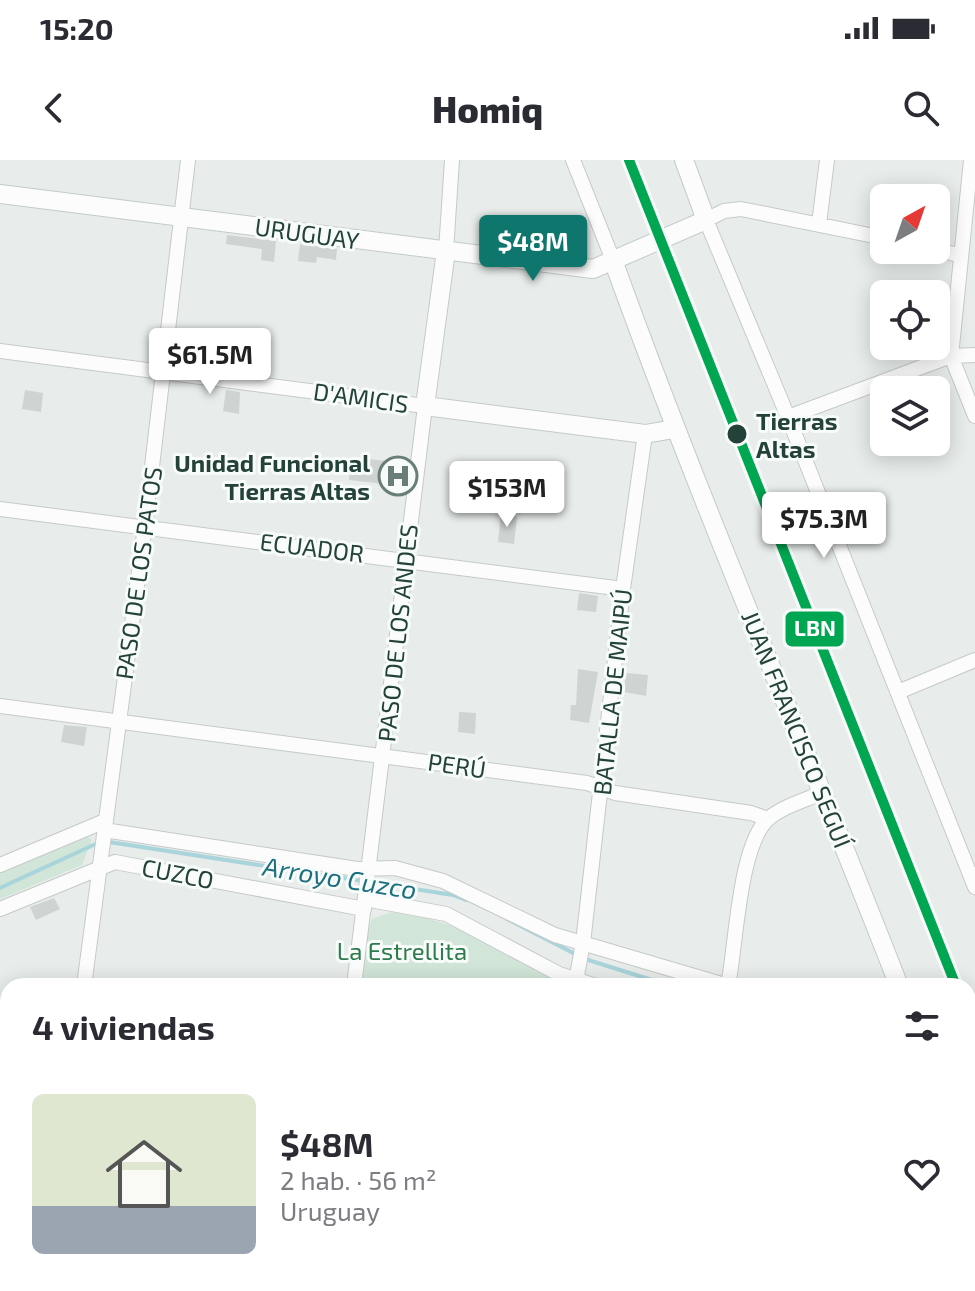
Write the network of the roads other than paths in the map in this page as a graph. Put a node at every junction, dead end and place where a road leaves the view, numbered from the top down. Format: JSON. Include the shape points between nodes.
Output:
{"nodes":[{"id":1,"x":188,"y":160,"type":"edge"},
{"id":2,"x":452,"y":160,"type":"edge"},
{"id":3,"x":573,"y":160,"type":"edge"},
{"id":4,"x":827,"y":160,"type":"edge"},
{"id":5,"x":971,"y":160,"type":"edge"},
{"id":6,"x":683,"y":161,"type":"edge"},
{"id":7,"x":0,"y":194,"type":"edge"},
{"id":8,"x":181,"y":216,"type":"junction"},
{"id":9,"x":706,"y":220,"type":"junction"},
{"id":10,"x":819,"y":224,"type":"junction"},
{"id":11,"x":870,"y":235,"type":"edge"},
{"id":12,"x":446,"y":251,"type":"junction"},
{"id":13,"x":950,"y":253,"type":"edge"},
{"id":14,"x":959,"y":255,"type":"junction"},
{"id":15,"x":613,"y":260,"type":"junction"},
{"id":16,"x":0,"y":351,"type":"edge"},
{"id":17,"x":975,"y":355,"type":"edge"},
{"id":18,"x":951,"y":356,"type":"junction"},
{"id":19,"x":164,"y":371,"type":"junction"},
{"id":20,"x":425,"y":406,"type":"junction"},
{"id":21,"x":975,"y":416,"type":"edge"},
{"id":22,"x":788,"y":417,"type":"junction"},
{"id":23,"x":674,"y":429,"type":"junction"},
{"id":24,"x":645,"y":434,"type":"junction"},
{"id":25,"x":0,"y":509,"type":"edge"},
{"id":26,"x":145,"y":526,"type":"junction"},
{"id":27,"x":405,"y":559,"type":"junction"},
{"id":28,"x":623,"y":589,"type":"junction"},
{"id":29,"x":975,"y":660,"type":"edge"},
{"id":30,"x":898,"y":692,"type":"junction"},
{"id":31,"x":0,"y":706,"type":"edge"},
{"id":32,"x":117,"y":721,"type":"junction"},
{"id":33,"x":384,"y":755,"type":"junction"},
{"id":34,"x":601,"y":788,"type":"junction"},
{"id":35,"x":824,"y":792,"type":"junction"},
{"id":36,"x":768,"y":819,"type":"junction"},
{"id":37,"x":104,"y":829,"type":"junction"},
{"id":38,"x":968,"y":849,"type":"edge"},
{"id":39,"x":101,"y":859,"type":"junction"},
{"id":40,"x":0,"y":865,"type":"edge"},
{"id":41,"x":367,"y":887,"type":"junction"},
{"id":42,"x":975,"y":887,"type":"edge"},
{"id":43,"x":0,"y":909,"type":"edge"},
{"id":44,"x":583,"y":947,"type":"junction"},
{"id":45,"x":85,"y":978,"type":"edge"},
{"id":46,"x":355,"y":978,"type":"edge"},
{"id":47,"x":565,"y":978,"type":"edge"},
{"id":48,"x":577,"y":978,"type":"edge"},
{"id":49,"x":698,"y":978,"type":"edge"},
{"id":50,"x":729,"y":978,"type":"edge"},
{"id":51,"x":896,"y":978,"type":"edge"}],
"edges":[{"from":1,"to":8,"type":"street","name":"PASO DE LOS PATOS"},
{"from":2,"to":12,"type":"street","name":"PASO DE LOS ANDES"},
{"from":3,"to":15,"type":"street","name":"JUAN FRANCISCO SEGUÍ"},
{"from":4,"to":10,"type":"street"},
{"from":5,"to":14,"type":"street"},
{"from":6,"to":9,"type":"street"},
{"from":7,"to":8,"type":"street","name":"URUGUAY"},
{"from":8,"to":12,"type":"street","name":"URUGUAY"},
{"from":8,"to":19,"type":"street","name":"PASO DE LOS PATOS"},
{"from":9,"to":10,"type":"street","via":[[741,209]]},
{"from":9,"to":15,"type":"street","name":"URUGUAY"},
{"from":9,"to":22,"type":"street"},
{"from":10,"to":11,"type":"street"},
{"from":12,"to":15,"type":"street","name":"URUGUAY","via":[[593,269]]},
{"from":12,"to":20,"type":"street","name":"PASO DE LOS ANDES"},
{"from":13,"to":14,"type":"street"},
{"from":14,"to":18,"type":"street"},
{"from":15,"to":23,"type":"street","name":"JUAN FRANCISCO SEGUÍ"},
{"from":16,"to":19,"type":"street","name":"D'AMICIS"},
{"from":17,"to":18,"type":"street"},
{"from":18,"to":21,"type":"street"},
{"from":18,"to":22,"type":"street"},
{"from":19,"to":20,"type":"street","name":"D'AMICIS"},
{"from":19,"to":26,"type":"street","name":"PASO DE LOS PATOS"},
{"from":20,"to":24,"type":"street","name":"D'AMICIS"},
{"from":20,"to":27,"type":"street","name":"PASO DE LOS ANDES"},
{"from":22,"to":30,"type":"street"},
{"from":23,"to":24,"type":"street","name":"D'AMICIS"},
{"from":23,"to":35,"type":"street","name":"JUAN FRANCISCO SEGUÍ"},
{"from":24,"to":28,"type":"street","name":"BATALLA DE MAIPÚ"},
{"from":25,"to":26,"type":"street","name":"ECUADOR"},
{"from":26,"to":27,"type":"street","name":"ECUADOR"},
{"from":26,"to":32,"type":"street","name":"PASO DE LOS PATOS"},
{"from":27,"to":28,"type":"street","name":"ECUADOR"},
{"from":27,"to":33,"type":"street","name":"PASO DE LOS ANDES"},
{"from":28,"to":34,"type":"street","name":"BATALLA DE MAIPÚ"},
{"from":29,"to":30,"type":"street"},
{"from":30,"to":38,"type":"street"},
{"from":31,"to":32,"type":"street","name":"PERÚ"},
{"from":32,"to":33,"type":"street","name":"PERÚ"},
{"from":32,"to":37,"type":"street","name":"PASO DE LOS PATOS"},
{"from":33,"to":34,"type":"street","name":"PERÚ"},
{"from":33,"to":41,"type":"street","name":"PASO DE LOS ANDES"},
{"from":34,"to":36,"type":"street","name":"PERÚ"},
{"from":34,"to":44,"type":"street","name":"BATALLA DE MAIPÚ"},
{"from":35,"to":36,"type":"street"},
{"from":35,"to":51,"type":"street","name":"JUAN FRANCISCO SEGUÍ"},
{"from":36,"to":50,"type":"street","via":[[754,839],[746,869]]},
{"from":37,"to":39,"type":"street","name":"PASO DE LOS PATOS"},
{"from":37,"to":40,"type":"street"},
{"from":37,"to":41,"type":"street"},
{"from":38,"to":42,"type":"street"},
{"from":39,"to":41,"type":"street","name":"CUZCO"},
{"from":39,"to":43,"type":"street","name":"CUZCO"},
{"from":39,"to":45,"type":"street","name":"PASO DE LOS PATOS"},
{"from":41,"to":44,"type":"street","via":[[395,868],[443,881]]},
{"from":41,"to":46,"type":"street","name":"PASO DE LOS ANDES"},
{"from":41,"to":47,"type":"street","name":"CUZCO","via":[[446,914]]},
{"from":44,"to":48,"type":"street","name":"BATALLA DE MAIPÚ"},
{"from":44,"to":49,"type":"street"}]}
